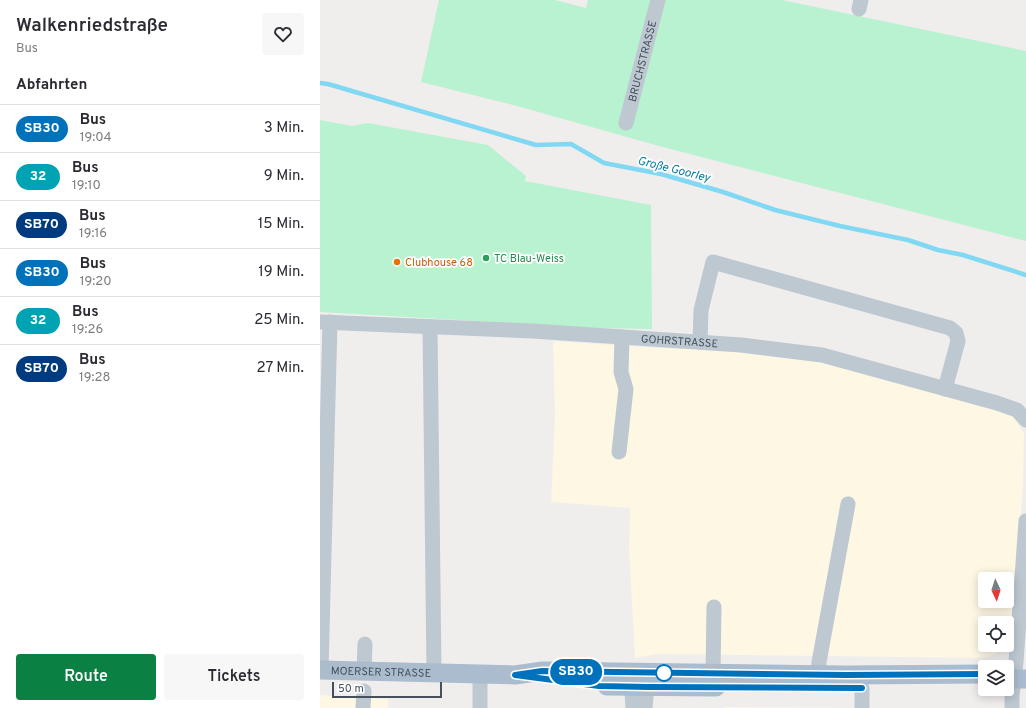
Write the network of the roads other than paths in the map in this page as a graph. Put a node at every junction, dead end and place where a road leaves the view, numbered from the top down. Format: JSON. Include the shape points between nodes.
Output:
{"nodes":[{"id":1,"x":658,"y":0,"type":"edge"},
{"id":2,"x":626,"y":122,"type":"dead end"},
{"id":3,"x":325,"y":322,"type":"edge"},
{"id":4,"x":430,"y":327,"type":"junction"},
{"id":5,"x":622,"y":337,"type":"junction"},
{"id":6,"x":700,"y":342,"type":"junction"},
{"id":7,"x":945,"y":389,"type":"junction"},
{"id":8,"x":1026,"y":420,"type":"edge"},
{"id":9,"x":620,"y":452,"type":"dead end"},
{"id":10,"x":848,"y":504,"type":"dead end"},
{"id":11,"x":1026,"y":520,"type":"edge"},
{"id":12,"x":714,"y":608,"type":"dead end"},
{"id":13,"x":365,"y":644,"type":"dead end"},
{"id":14,"x":320,"y":670,"type":"edge"},
{"id":15,"x":364,"y":671,"type":"junction"},
{"id":16,"x":434,"y":673,"type":"junction"},
{"id":17,"x":712,"y":674,"type":"junction"},
{"id":18,"x":978,"y":674,"type":"edge"},
{"id":19,"x":480,"y":675,"type":"junction"},
{"id":20,"x":818,"y":675,"type":"junction"},
{"id":21,"x":1014,"y":679,"type":"edge"},
{"id":22,"x":639,"y":680,"type":"junction"},
{"id":23,"x":978,"y":686,"type":"edge"},
{"id":24,"x":862,"y":688,"type":"junction"},
{"id":25,"x":364,"y":691,"type":"dead end"},
{"id":26,"x":1013,"y":696,"type":"edge"},
{"id":27,"x":363,"y":708,"type":"edge"},
{"id":28,"x":480,"y":708,"type":"edge"},
{"id":29,"x":633,"y":708,"type":"edge"},
{"id":30,"x":645,"y":708,"type":"edge"},
{"id":31,"x":862,"y":708,"type":"edge"},
{"id":32,"x":1012,"y":708,"type":"edge"}],
"edges":[{"from":1,"to":2,"type":"street","name":"BRUCHSTRASSE"},
{"from":3,"to":4,"type":"street","name":"GOHRSTRASSE"},
{"from":3,"to":14,"type":"street"},
{"from":4,"to":5,"type":"street","name":"GOHRSTRASSE"},
{"from":4,"to":16,"type":"street"},
{"from":5,"to":6,"type":"street","name":"GOHRSTRASSE"},
{"from":5,"to":9,"type":"street","via":[[621,372],[626,389]]},
{"from":6,"to":7,"type":"street","name":"GOHRSTRASSE","via":[[822,355]]},
{"from":6,"to":7,"type":"street","via":[[701,310],[713,262],[950,328],[956,333],[958,341]]},
{"from":7,"to":8,"type":"street","name":"GOHRSTRASSE","via":[[1017,410]]},
{"from":10,"to":20,"type":"street"},
{"from":11,"to":21,"type":"street"},
{"from":12,"to":17,"type":"street"},
{"from":13,"to":15,"type":"street"},
{"from":14,"to":15,"type":"main road","name":"MOERSER STRASSE"},
{"from":15,"to":16,"type":"main road","name":"MOERSER STRASSE"},
{"from":16,"to":19,"type":"main road","name":"MOERSER STRASSE"},
{"from":17,"to":20,"type":"main road","name":"MOERSER STRASSE"},
{"from":17,"to":22,"type":"main road","name":"MOERSER STRASSE"},
{"from":18,"to":20,"type":"main road","name":"MOERSER STRASSE"},
{"from":19,"to":22,"type":"main road","name":"MOERSER STRASSE","via":[[515,675],[577,684]]},
{"from":19,"to":28,"type":"street"},
{"from":22,"to":24,"type":"main road","name":"MOERSER STRASSE"},
{"from":22,"to":29,"type":"street"},
{"from":22,"to":30,"type":"street"},
{"from":23,"to":24,"type":"main road","name":"MOERSER STRASSE"},
{"from":24,"to":31,"type":"street"},
{"from":25,"to":27,"type":"street"},
{"from":26,"to":32,"type":"street"}]}
